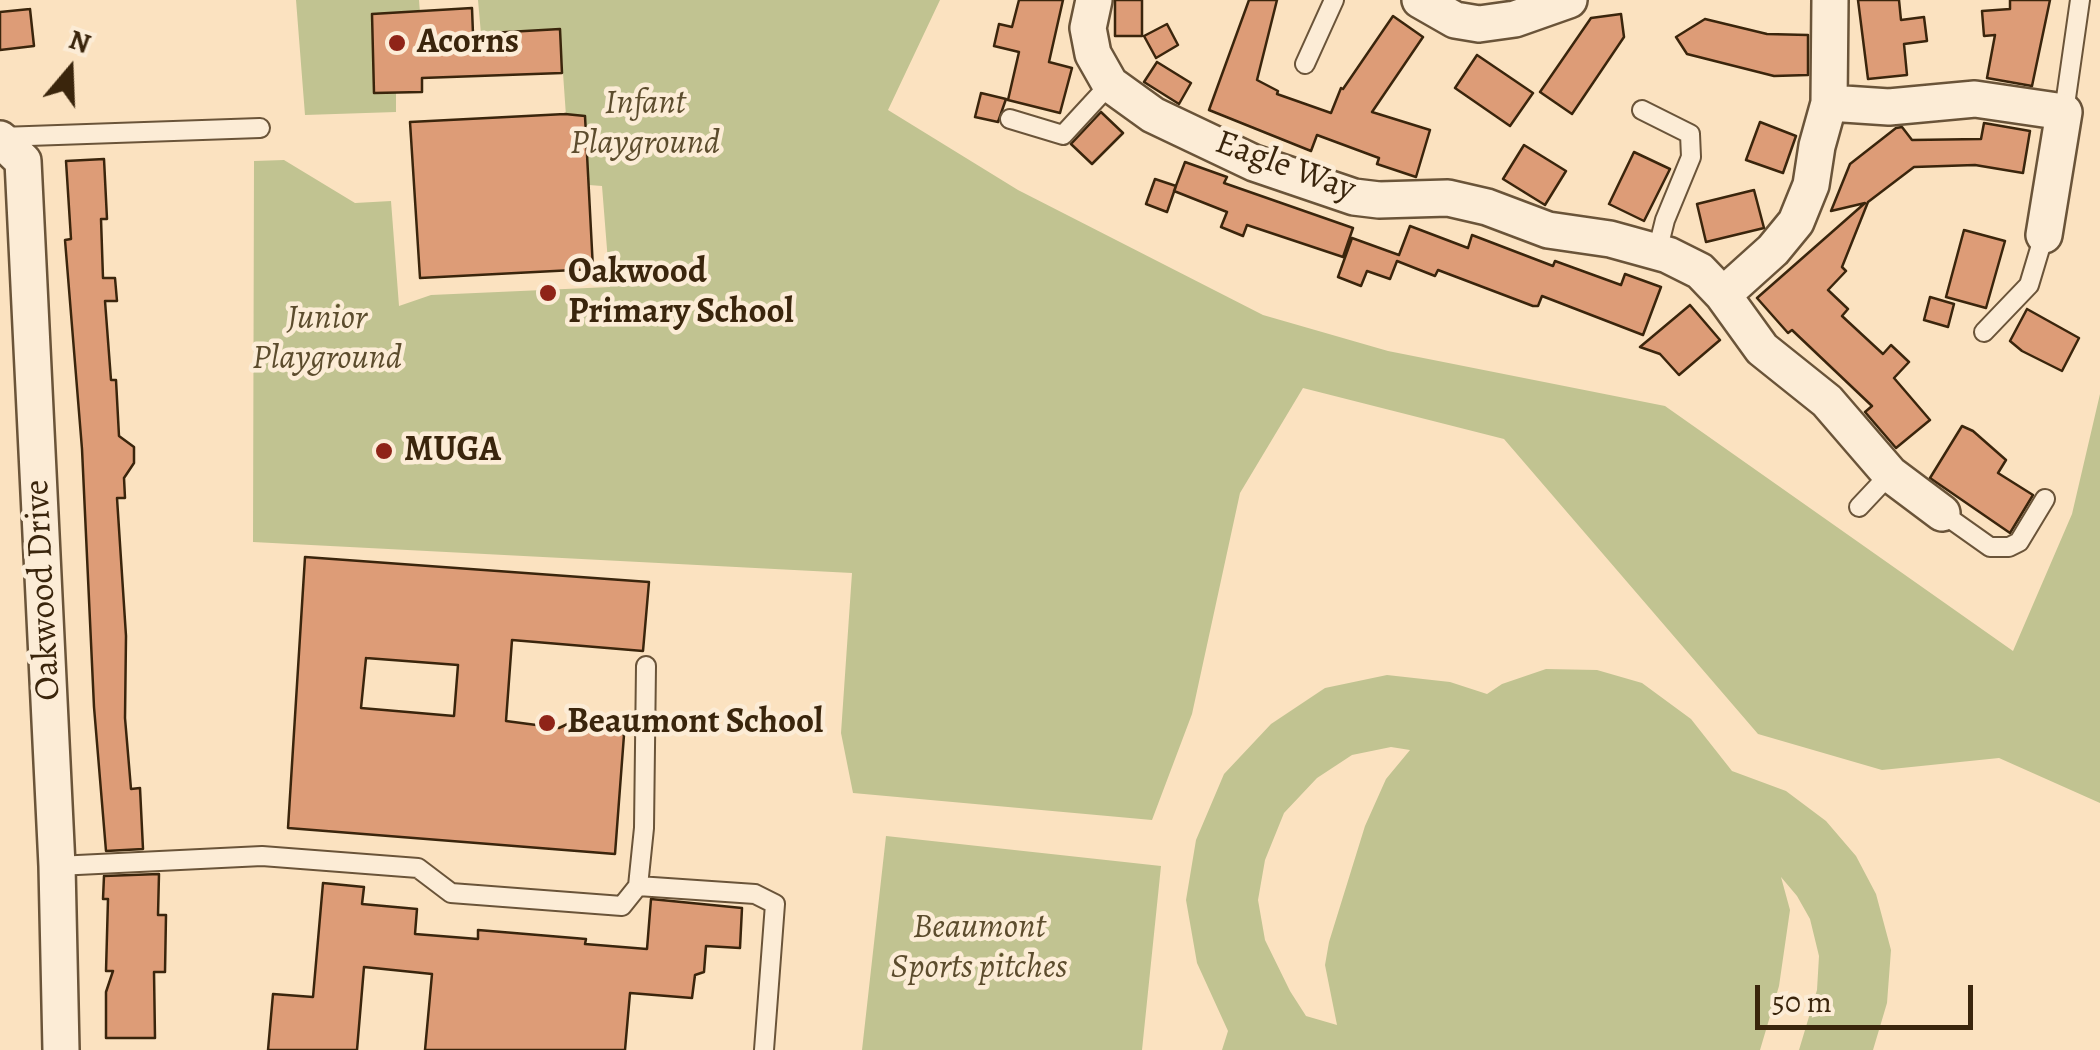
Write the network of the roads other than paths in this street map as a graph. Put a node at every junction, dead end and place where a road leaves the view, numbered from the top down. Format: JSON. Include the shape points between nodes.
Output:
{"nodes":[{"id":1,"x":1094,"y":0,"type":"edge"},
{"id":2,"x":1334,"y":0,"type":"edge"},
{"id":3,"x":1420,"y":0,"type":"edge"},
{"id":4,"x":1569,"y":0,"type":"edge"},
{"id":5,"x":1830,"y":0,"type":"edge"},
{"id":6,"x":2080,"y":0,"type":"edge"},
{"id":7,"x":1513,"y":9,"type":"edge"},
{"id":8,"x":1305,"y":64,"type":"dead end"},
{"id":9,"x":1110,"y":84,"type":"junction"},
{"id":10,"x":1829,"y":104,"type":"junction"},
{"id":11,"x":1642,"y":110,"type":"dead end"},
{"id":12,"x":2064,"y":112,"type":"junction"},
{"id":13,"x":1010,"y":120,"type":"dead end"},
{"id":14,"x":260,"y":128,"type":"dead end"},
{"id":15,"x":0,"y":138,"type":"edge"},
{"id":16,"x":2044,"y":235,"type":"joint"},
{"id":17,"x":1657,"y":252,"type":"junction"},
{"id":18,"x":1723,"y":295,"type":"junction"},
{"id":19,"x":1984,"y":332,"type":"dead end"},
{"id":20,"x":1890,"y":474,"type":"junction"},
{"id":21,"x":2045,"y":499,"type":"dead end"},
{"id":22,"x":1859,"y":507,"type":"dead end"},
{"id":23,"x":1942,"y":513,"type":"joint"},
{"id":24,"x":646,"y":666,"type":"dead end"},
{"id":25,"x":58,"y":866,"type":"junction"},
{"id":26,"x":638,"y":886,"type":"junction"},
{"id":27,"x":61,"y":1050,"type":"edge"},
{"id":28,"x":764,"y":1050,"type":"edge"}],
"edges":[{"from":1,"to":9,"type":"street","name":"Eagle Way","via":[[1088,28]]},
{"from":2,"to":8,"type":"lane"},
{"from":3,"to":7,"type":"street","via":[[1455,20],[1479,24]]},
{"from":4,"to":7,"type":"street"},
{"from":5,"to":10,"type":"street"},
{"from":6,"to":12,"type":"lane"},
{"from":9,"to":13,"type":"lane","via":[[1063,135]]},
{"from":9,"to":17,"type":"street","name":"Eagle Way","via":[[1152,115],[1254,164],[1354,197],[1448,198],[1548,230]]},
{"from":10,"to":12,"type":"street","via":[[1889,107],[1975,98]]},
{"from":10,"to":18,"type":"street","via":[[1796,222]]},
{"from":11,"to":17,"type":"lane","via":[[1690,134],[1691,158]]},
{"from":12,"to":16,"type":"street"},
{"from":14,"to":15,"type":"lane"},
{"from":15,"to":25,"type":"street","name":"Oakwood Drive","via":[[23,161]]},
{"from":16,"to":19,"type":"lane","via":[[2029,285]]},
{"from":17,"to":18,"type":"street","name":"Eagle Way","via":[[1700,271]]},
{"from":18,"to":20,"type":"street","name":"Eagle Way","via":[[1762,349],[1828,401]]},
{"from":20,"to":22,"type":"lane"},
{"from":20,"to":23,"type":"street","name":"Eagle Way"},
{"from":21,"to":23,"type":"lane","via":[[2009,547],[1990,548]]},
{"from":24,"to":26,"type":"lane"},
{"from":25,"to":26,"type":"lane","via":[[262,856],[418,868],[451,894],[622,906]]},
{"from":25,"to":27,"type":"street","name":"Oakwood Drive"},
{"from":26,"to":28,"type":"lane","via":[[755,894],[774,904]]}]}
